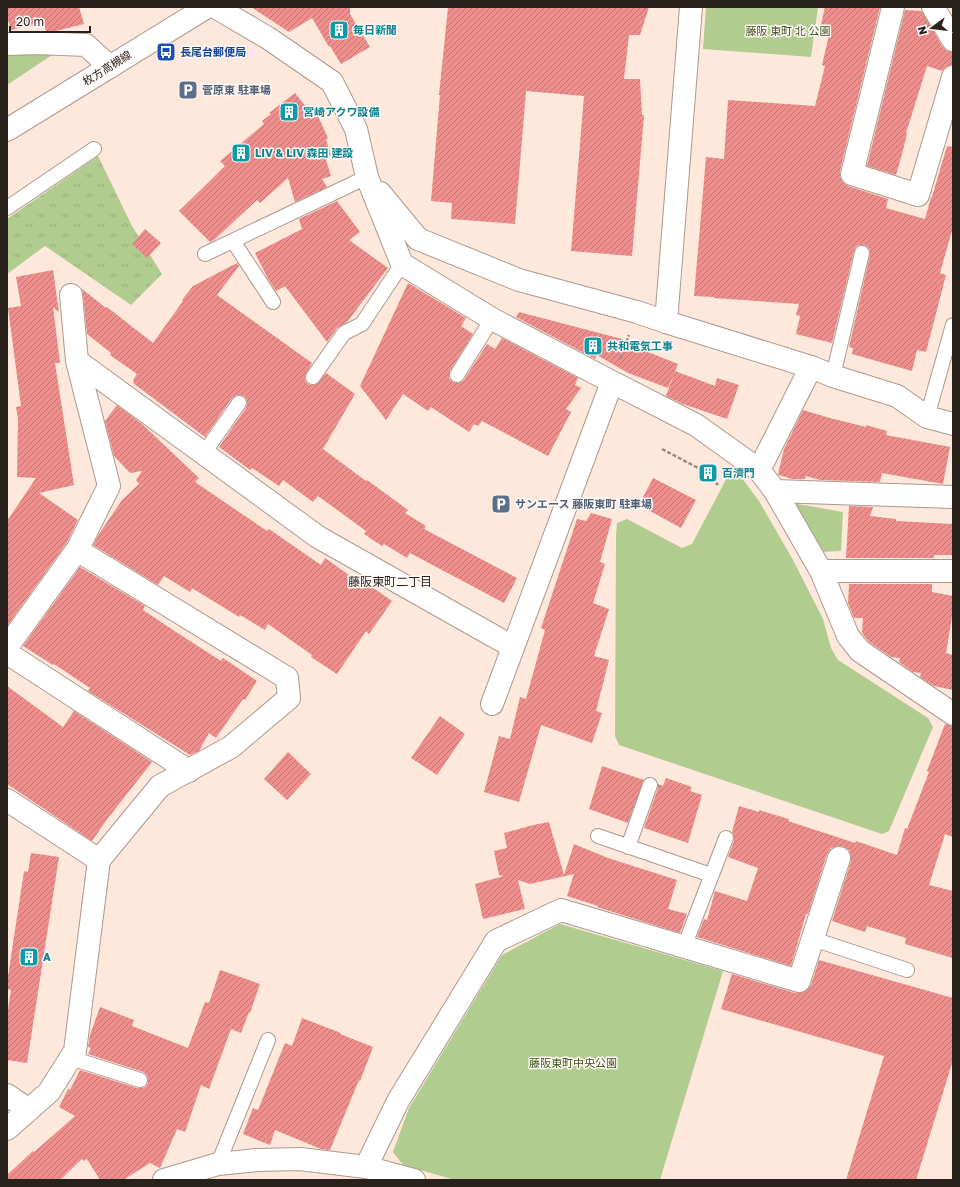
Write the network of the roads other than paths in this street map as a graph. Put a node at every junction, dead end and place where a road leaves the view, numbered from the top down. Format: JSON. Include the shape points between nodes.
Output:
{"nodes":[{"id":1,"x":207,"y":7,"type":"edge"},
{"id":2,"x":215,"y":7,"type":"edge"},
{"id":3,"x":691,"y":7,"type":"edge"},
{"id":4,"x":893,"y":7,"type":"edge"},
{"id":5,"x":933,"y":7,"type":"edge"},
{"id":6,"x":953,"y":40,"type":"edge"},
{"id":7,"x":7,"y":44,"type":"edge"},
{"id":8,"x":110,"y":67,"type":"junction"},
{"id":9,"x":953,"y":77,"type":"edge"},
{"id":10,"x":7,"y":130,"type":"edge"},
{"id":11,"x":94,"y":149,"type":"dead end"},
{"id":12,"x":367,"y":177,"type":"junction"},
{"id":13,"x":7,"y":208,"type":"edge"},
{"id":14,"x":233,"y":241,"type":"junction"},
{"id":15,"x":862,"y":253,"type":"dead end"},
{"id":16,"x":205,"y":254,"type":"dead end"},
{"id":17,"x":402,"y":264,"type":"junction"},
{"id":18,"x":71,"y":295,"type":"dead end"},
{"id":19,"x":273,"y":302,"type":"dead end"},
{"id":20,"x":492,"y":319,"type":"junction"},
{"id":21,"x":666,"y":322,"type":"junction"},
{"id":22,"x":953,"y":325,"type":"edge"},
{"id":23,"x":77,"y":361,"type":"junction"},
{"id":24,"x":811,"y":367,"type":"junction"},
{"id":25,"x":457,"y":375,"type":"dead end"},
{"id":26,"x":833,"y":376,"type":"junction"},
{"id":27,"x":313,"y":377,"type":"dead end"},
{"id":28,"x":612,"y":382,"type":"junction"},
{"id":29,"x":239,"y":403,"type":"dead end"},
{"id":30,"x":928,"y":417,"type":"junction"},
{"id":31,"x":953,"y":424,"type":"edge"},
{"id":32,"x":204,"y":453,"type":"junction"},
{"id":33,"x":759,"y":470,"type":"junction"},
{"id":34,"x":775,"y":491,"type":"junction"},
{"id":35,"x":953,"y":497,"type":"edge"},
{"id":36,"x":77,"y":550,"type":"junction"},
{"id":37,"x":953,"y":570,"type":"edge"},
{"id":38,"x":821,"y":571,"type":"junction"},
{"id":39,"x":7,"y":647,"type":"edge"},
{"id":40,"x":513,"y":647,"type":"junction"},
{"id":41,"x":7,"y":653,"type":"edge"},
{"id":42,"x":492,"y":704,"type":"dead end"},
{"id":43,"x":953,"y":714,"type":"edge"},
{"id":44,"x":189,"y":771,"type":"junction"},
{"id":45,"x":650,"y":785,"type":"dead end"},
{"id":46,"x":7,"y":800,"type":"edge"},
{"id":47,"x":598,"y":836,"type":"dead end"},
{"id":48,"x":726,"y":838,"type":"dead end"},
{"id":49,"x":628,"y":847,"type":"junction"},
{"id":50,"x":839,"y":858,"type":"dead end"},
{"id":51,"x":99,"y":860,"type":"junction"},
{"id":52,"x":711,"y":876,"type":"junction"},
{"id":53,"x":813,"y":938,"type":"junction"},
{"id":54,"x":684,"y":947,"type":"junction"},
{"id":55,"x":906,"y":970,"type":"dead end"},
{"id":56,"x":268,"y":1040,"type":"dead end"},
{"id":57,"x":71,"y":1058,"type":"junction"},
{"id":58,"x":140,"y":1080,"type":"dead end"},
{"id":59,"x":7,"y":1095,"type":"edge"},
{"id":60,"x":29,"y":1110,"type":"junction"},
{"id":61,"x":7,"y":1129,"type":"edge"},
{"id":62,"x":218,"y":1164,"type":"junction"},
{"id":63,"x":366,"y":1167,"type":"junction"},
{"id":64,"x":164,"y":1180,"type":"edge"},
{"id":65,"x":414,"y":1180,"type":"edge"}],
"edges":[{"from":1,"to":8,"type":"street","name":"枚方高槻線"},
{"from":2,"to":12,"type":"street","via":[[268,38],[332,82],[356,129]]},
{"from":3,"to":21,"type":"street"},
{"from":4,"to":9,"type":"street","via":[[852,174],[918,195]]},
{"from":5,"to":6,"type":"street"},
{"from":7,"to":8,"type":"street","via":[[86,45]]},
{"from":8,"to":10,"type":"street","name":"枚方高槻線"},
{"from":11,"to":13,"type":"lane"},
{"from":12,"to":14,"type":"lane"},
{"from":12,"to":17,"type":"street"},
{"from":12,"to":21,"type":"street","via":[[418,239],[519,280]]},
{"from":14,"to":16,"type":"lane"},
{"from":14,"to":19,"type":"lane"},
{"from":15,"to":26,"type":"lane"},
{"from":17,"to":20,"type":"street"},
{"from":17,"to":27,"type":"lane","via":[[362,324],[344,333]]},
{"from":18,"to":23,"type":"street"},
{"from":20,"to":25,"type":"lane"},
{"from":20,"to":28,"type":"street"},
{"from":21,"to":24,"type":"street"},
{"from":22,"to":30,"type":"lane"},
{"from":23,"to":32,"type":"street"},
{"from":23,"to":36,"type":"street","via":[[109,486]]},
{"from":24,"to":26,"type":"street"},
{"from":24,"to":33,"type":"street"},
{"from":26,"to":30,"type":"street","via":[[897,396]]},
{"from":28,"to":33,"type":"street","via":[[696,425]]},
{"from":28,"to":40,"type":"street"},
{"from":29,"to":32,"type":"lane"},
{"from":30,"to":31,"type":"street"},
{"from":32,"to":40,"type":"street","via":[[318,537]]},
{"from":33,"to":34,"type":"street"},
{"from":34,"to":35,"type":"street"},
{"from":34,"to":38,"type":"street"},
{"from":36,"to":39,"type":"street"},
{"from":36,"to":44,"type":"street","via":[[288,678],[289,698],[231,746]]},
{"from":37,"to":38,"type":"street"},
{"from":38,"to":43,"type":"street","via":[[848,636],[860,651]]},
{"from":40,"to":42,"type":"street"},
{"from":41,"to":44,"type":"street"},
{"from":44,"to":51,"type":"street","via":[[160,786]]},
{"from":45,"to":49,"type":"lane"},
{"from":46,"to":51,"type":"street"},
{"from":47,"to":49,"type":"lane"},
{"from":48,"to":52,"type":"lane"},
{"from":49,"to":52,"type":"lane"},
{"from":50,"to":53,"type":"street"},
{"from":51,"to":57,"type":"street","via":[[75,1051]]},
{"from":52,"to":54,"type":"lane"},
{"from":53,"to":54,"type":"street","via":[[799,981]]},
{"from":53,"to":55,"type":"lane"},
{"from":54,"to":63,"type":"street","via":[[561,910],[496,941],[398,1101]]},
{"from":56,"to":62,"type":"lane"},
{"from":57,"to":58,"type":"lane"},
{"from":57,"to":60,"type":"street","via":[[49,1092]]},
{"from":59,"to":60,"type":"street"},
{"from":60,"to":61,"type":"street"},
{"from":62,"to":63,"type":"street","via":[[300,1159]]},
{"from":62,"to":64,"type":"street"},
{"from":63,"to":65,"type":"street"}]}
